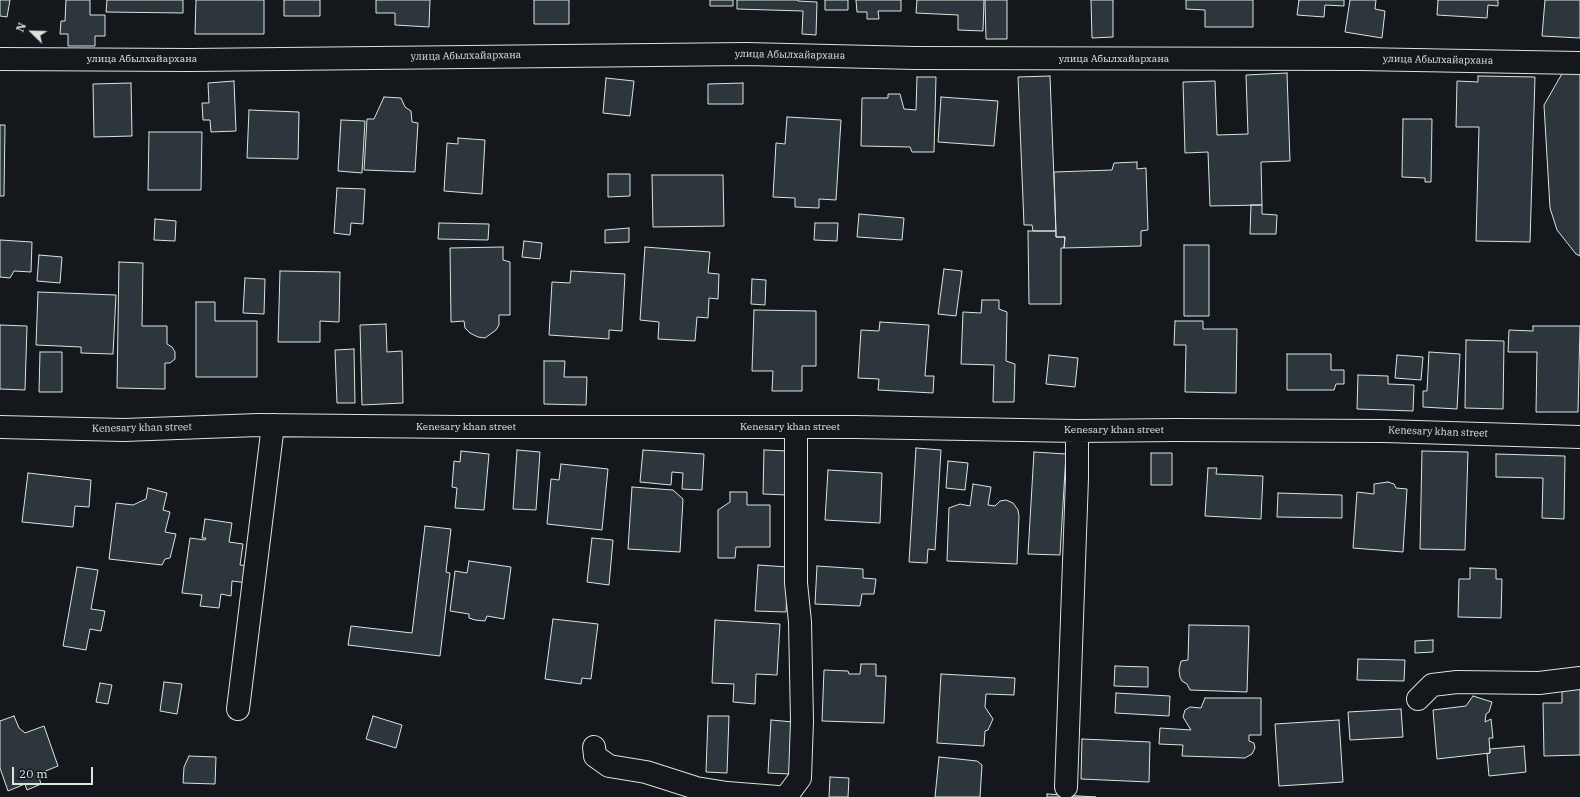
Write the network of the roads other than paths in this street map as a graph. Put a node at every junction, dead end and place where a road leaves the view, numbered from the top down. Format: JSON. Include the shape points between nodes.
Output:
{"nodes":[{"id":1,"x":0,"y":59,"type":"edge"},
{"id":2,"x":1580,"y":63,"type":"edge"},
{"id":3,"x":273,"y":425,"type":"junction"},
{"id":4,"x":0,"y":427,"type":"edge"},
{"id":5,"x":796,"y":427,"type":"junction"},
{"id":6,"x":1077,"y":431,"type":"junction"},
{"id":7,"x":1580,"y":437,"type":"edge"},
{"id":8,"x":1580,"y":678,"type":"edge"},
{"id":9,"x":1418,"y":699,"type":"dead end"},
{"id":10,"x":238,"y":709,"type":"dead end"},
{"id":11,"x":594,"y":747,"type":"dead end"},
{"id":12,"x":1066,"y":787,"type":"dead end"},
{"id":13,"x":778,"y":797,"type":"edge"},
{"id":14,"x":786,"y":797,"type":"edge"}],
"edges":[{"from":1,"to":2,"type":"street","name":"улица Абылхайархана","via":[[190,60],[746,54],[915,58],[1359,59]]},
{"from":3,"to":4,"type":"street","name":"Kenesary khan street","via":[[124,430]]},
{"from":3,"to":5,"type":"street","name":"Kenesary khan street"},
{"from":3,"to":10,"type":"street"},
{"from":5,"to":6,"type":"street","name":"Kenesary khan street"},
{"from":5,"to":14,"type":"street","via":[[796,583],[800,622],[802,721],[800,778]]},
{"from":6,"to":7,"type":"street","name":"Kenesary khan street","via":[[1376,431]]},
{"from":6,"to":12,"type":"street"},
{"from":8,"to":9,"type":"street","via":[[1539,683],[1457,682],[1432,686]]},
{"from":11,"to":13,"type":"street","via":[[595,756],[609,766],[646,772],[696,788]]}]}
